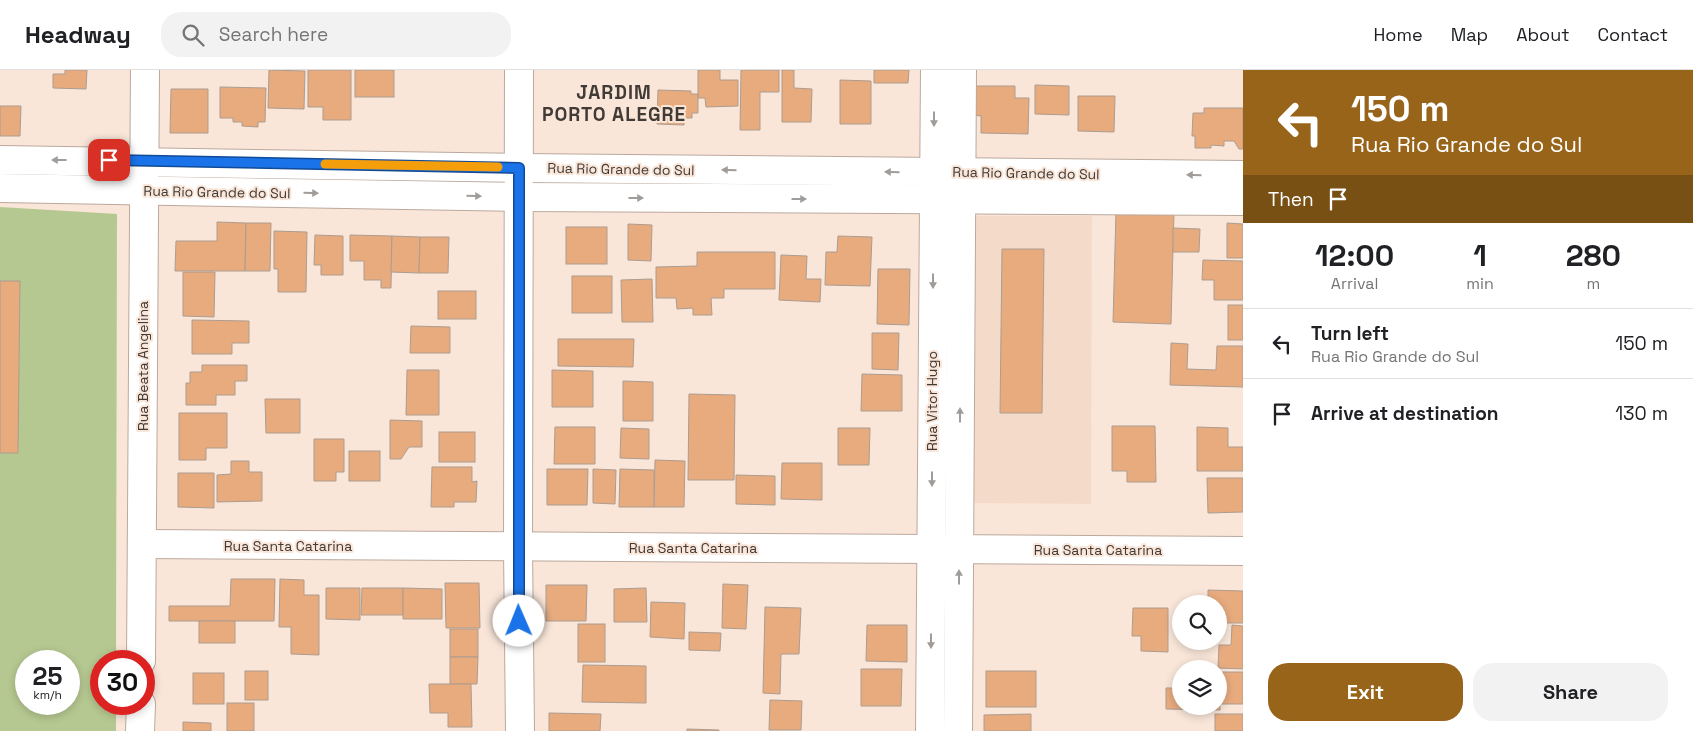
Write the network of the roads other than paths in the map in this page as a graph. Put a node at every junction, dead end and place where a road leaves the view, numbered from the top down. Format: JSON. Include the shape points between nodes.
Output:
{"nodes":[{"id":1,"x":145,"y":70,"type":"edge"},
{"id":2,"x":519,"y":70,"type":"edge"},
{"id":3,"x":935,"y":70,"type":"edge"},
{"id":4,"x":962,"y":70,"type":"edge"},
{"id":5,"x":0,"y":160,"type":"edge"},
{"id":6,"x":145,"y":161,"type":"junction"},
{"id":7,"x":519,"y":168,"type":"junction"},
{"id":8,"x":934,"y":172,"type":"junction"},
{"id":9,"x":962,"y":172,"type":"junction"},
{"id":10,"x":1243,"y":175,"type":"edge"},
{"id":11,"x":0,"y":188,"type":"edge"},
{"id":12,"x":144,"y":191,"type":"junction"},
{"id":13,"x":519,"y":197,"type":"junction"},
{"id":14,"x":934,"y":199,"type":"junction"},
{"id":15,"x":961,"y":200,"type":"junction"},
{"id":16,"x":1243,"y":201,"type":"edge"},
{"id":17,"x":143,"y":544,"type":"junction"},
{"id":18,"x":518,"y":548,"type":"junction"},
{"id":19,"x":931,"y":549,"type":"junction"},
{"id":20,"x":959,"y":549,"type":"junction"},
{"id":21,"x":1243,"y":551,"type":"edge"},
{"id":22,"x":141,"y":650,"type":"edge"},
{"id":23,"x":141,"y":715,"type":"edge"},
{"id":24,"x":140,"y":731,"type":"edge"},
{"id":25,"x":520,"y":731,"type":"edge"},
{"id":26,"x":930,"y":731,"type":"edge"},
{"id":27,"x":958,"y":731,"type":"edge"}],
"edges":[{"from":1,"to":6,"type":"street","name":"Rua Beata Angelina"},
{"from":2,"to":7,"type":"street"},
{"from":3,"to":8,"type":"street","name":"Rua Vitor Hugo","one_way":true},
{"from":4,"to":9,"type":"street","name":"Rua Vitor Hugo"},
{"from":6,"to":5,"type":"street","name":"Rua Rio Grande do Sul","one_way":true},
{"from":6,"to":7,"type":"street","name":"Rua Rio Grande do Sul"},
{"from":6,"to":12,"type":"street","name":"Rua Beata Angelina"},
{"from":8,"to":7,"type":"street","name":"Rua Rio Grande do Sul","one_way":true},
{"from":7,"to":13,"type":"street"},
{"from":8,"to":9,"type":"street","name":"Rua Rio Grande do Sul"},
{"from":8,"to":14,"type":"street","name":"Rua Vitor Hugo"},
{"from":10,"to":9,"type":"street","name":"Rua Rio Grande do Sul","one_way":true},
{"from":9,"to":15,"type":"street","name":"Rua Vitor Hugo"},
{"from":11,"to":12,"type":"street","name":"Rua Rio Grande do Sul"},
{"from":12,"to":13,"type":"street","name":"Rua Rio Grande do Sul","one_way":true},
{"from":12,"to":17,"type":"street","name":"Rua Beata Angelina"},
{"from":13,"to":14,"type":"street","name":"Rua Rio Grande do Sul","one_way":true},
{"from":13,"to":18,"type":"street"},
{"from":14,"to":15,"type":"street","name":"Rua Rio Grande do Sul"},
{"from":14,"to":19,"type":"street","name":"Rua Vitor Hugo","one_way":true},
{"from":15,"to":16,"type":"street","name":"Rua Rio Grande do Sul"},
{"from":20,"to":15,"type":"street","name":"Rua Vitor Hugo","one_way":true},
{"from":17,"to":18,"type":"street","name":"Rua Santa Catarina"},
{"from":17,"to":22,"type":"street","name":"Rua Beata Angelina"},
{"from":18,"to":19,"type":"street","name":"Rua Santa Catarina"},
{"from":18,"to":25,"type":"street"},
{"from":19,"to":20,"type":"street","name":"Rua Santa Catarina"},
{"from":19,"to":26,"type":"street","name":"Rua Vitor Hugo","one_way":true},
{"from":20,"to":21,"type":"street","name":"Rua Santa Catarina"},
{"from":27,"to":20,"type":"street","name":"Rua Vitor Hugo","one_way":true},
{"from":23,"to":24,"type":"street"}]}
